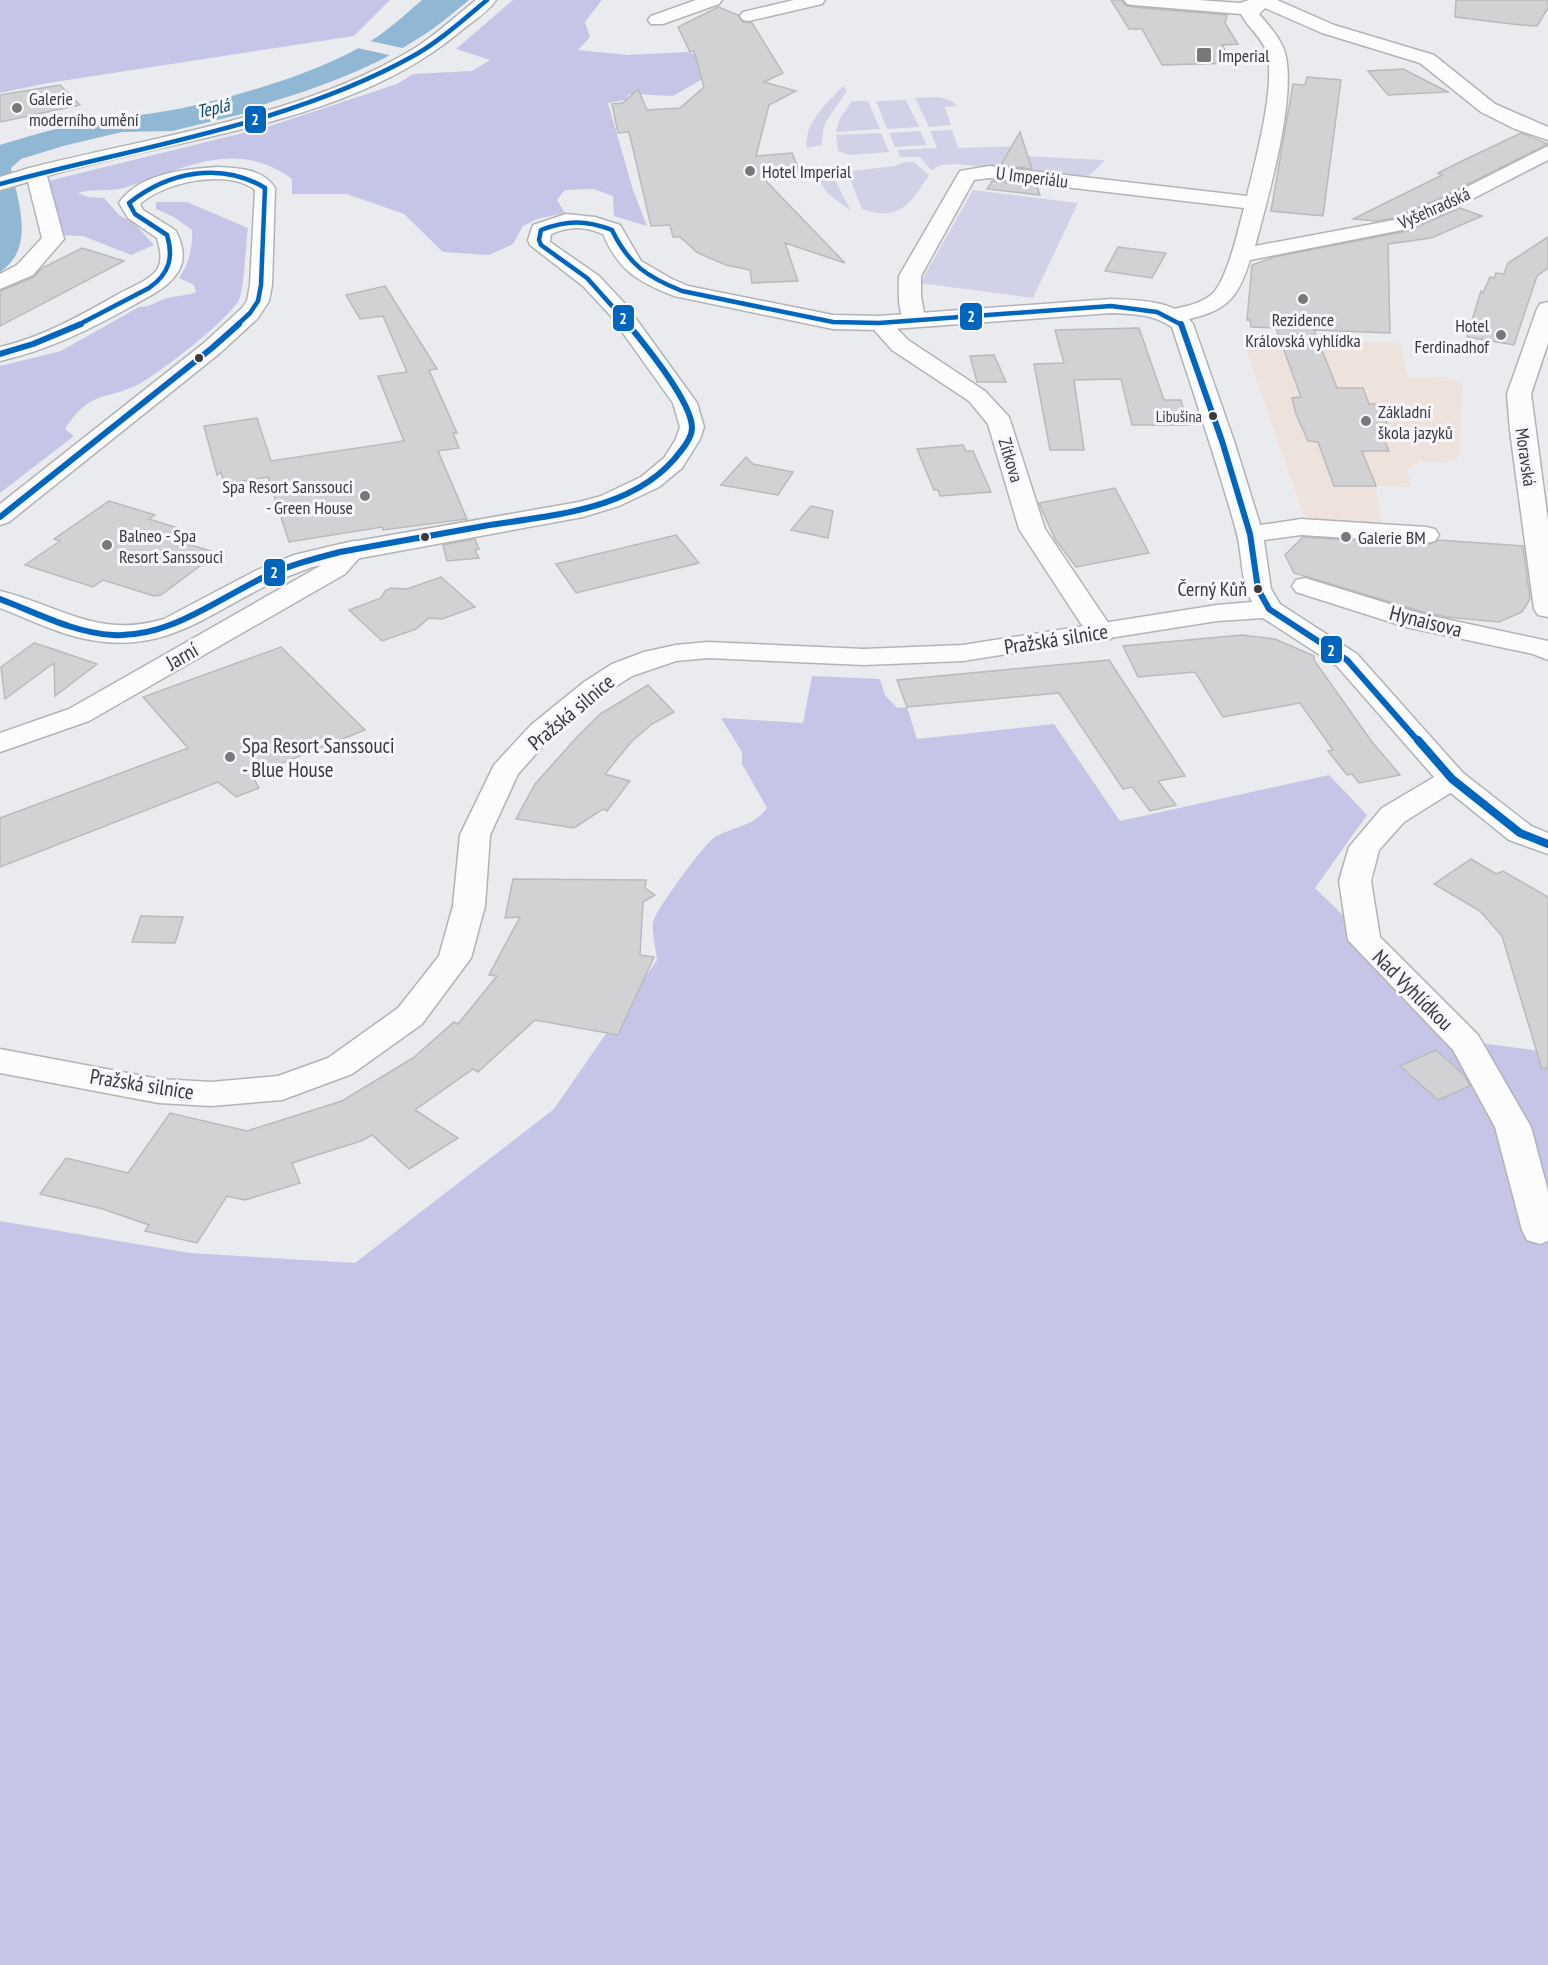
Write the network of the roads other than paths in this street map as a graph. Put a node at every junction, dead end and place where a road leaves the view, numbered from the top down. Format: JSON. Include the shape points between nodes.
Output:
{"nodes":[{"id":1,"x":487,"y":0,"type":"edge"},
{"id":2,"x":713,"y":0,"type":"edge"},
{"id":3,"x":816,"y":0,"type":"edge"},
{"id":4,"x":1133,"y":0,"type":"edge"},
{"id":5,"x":1261,"y":0,"type":"edge"},
{"id":6,"x":749,"y":16,"type":"dead end"},
{"id":7,"x":657,"y":20,"type":"dead end"},
{"id":8,"x":1548,"y":134,"type":"edge"},
{"id":9,"x":1548,"y":152,"type":"edge"},
{"id":10,"x":36,"y":172,"type":"junction"},
{"id":11,"x":8,"y":181,"type":"edge"},
{"id":12,"x":1256,"y":203,"type":"junction"},
{"id":13,"x":1242,"y":255,"type":"junction"},
{"id":14,"x":0,"y":282,"type":"edge"},
{"id":15,"x":1548,"y":309,"type":"edge"},
{"id":16,"x":1173,"y":316,"type":"junction"},
{"id":17,"x":915,"y":319,"type":"junction"},
{"id":18,"x":879,"y":323,"type":"junction"},
{"id":19,"x":0,"y":354,"type":"edge"},
{"id":20,"x":0,"y":517,"type":"edge"},
{"id":21,"x":1250,"y":534,"type":"junction"},
{"id":22,"x":1426,"y":535,"type":"dead end"},
{"id":23,"x":354,"y":549,"type":"junction"},
{"id":24,"x":1305,"y":586,"type":"dead end"},
{"id":25,"x":0,"y":599,"type":"edge"},
{"id":26,"x":1269,"y":609,"type":"junction"},
{"id":27,"x":1548,"y":609,"type":"edge"},
{"id":28,"x":1101,"y":633,"type":"junction"},
{"id":29,"x":1548,"y":651,"type":"edge"},
{"id":30,"x":0,"y":743,"type":"edge"},
{"id":31,"x":1452,"y":779,"type":"junction"},
{"id":32,"x":1548,"y":844,"type":"edge"},
{"id":33,"x":0,"y":1060,"type":"edge"},
{"id":34,"x":1539,"y":1230,"type":"dead end"}],
"edges":[{"from":1,"to":10,"type":"street","via":[[416,56],[370,80],[265,115]]},
{"from":2,"to":7,"type":"street"},
{"from":3,"to":6,"type":"street"},
{"from":4,"to":5,"type":"street","via":[[1242,9]]},
{"from":5,"to":8,"type":"street","via":[[1328,29],[1427,59],[1488,108]]},
{"from":5,"to":12,"type":"street","via":[[1250,15],[1273,45],[1279,71]]},
{"from":9,"to":13,"type":"street","name":"Vyšehradská","via":[[1400,225]]},
{"from":10,"to":11,"type":"street"},
{"from":10,"to":14,"type":"street","via":[[53,239],[25,270]]},
{"from":12,"to":13,"type":"street"},
{"from":12,"to":17,"type":"street","name":"U Imperiálu","via":[[989,172],[967,175],[910,276]]},
{"from":13,"to":16,"type":"street","via":[[1226,293],[1204,308]]},
{"from":15,"to":27,"type":"street","name":"Moravská","via":[[1519,394]]},
{"from":16,"to":17,"type":"street","via":[[1111,306]]},
{"from":16,"to":21,"type":"street","via":[[1182,324]]},
{"from":17,"to":18,"type":"street"},
{"from":18,"to":23,"type":"street","via":[[805,318],[682,291],[633,266],[612,230],[575,220],[555,223],[541,230],[542,245],[591,281],[618,310],[685,403],[692,427],[682,452],[650,482],[583,509]]},
{"from":18,"to":28,"type":"street","name":"Zítkova","via":[[900,345],[977,396],[1000,422],[1032,529]]},
{"from":19,"to":20,"type":"street","via":[[66,333],[165,274],[172,257],[167,235],[135,214],[129,203],[133,196],[180,177],[224,173],[256,180],[266,188],[261,285],[258,301],[250,313],[212,348]]},
{"from":21,"to":22,"type":"street","via":[[1301,527]]},
{"from":21,"to":26,"type":"street","via":[[1258,589]]},
{"from":23,"to":25,"type":"street","via":[[285,567],[151,632],[92,632]]},
{"from":23,"to":30,"type":"street","name":"Jarní","via":[[336,568],[79,716]]},
{"from":24,"to":29,"type":"street","name":"Hynaisova","via":[[1416,621]]},
{"from":26,"to":28,"type":"street","name":"Pražská silnice","via":[[1217,613]]},
{"from":26,"to":31,"type":"street","via":[[1347,660]]},
{"from":28,"to":33,"type":"street","name":"Pražská silnice","via":[[963,653],[864,657],[708,650],[676,653],[633,666],[594,688],[541,731],[505,771],[476,835],[470,906],[455,958],[410,1016],[340,1066],[282,1088],[211,1094],[159,1091]]},
{"from":31,"to":32,"type":"street","via":[[1520,833]]},
{"from":31,"to":34,"type":"street","name":"Nad Vyhlídkou","via":[[1394,815],[1364,847],[1355,881],[1364,940],[1466,1043],[1513,1127]]}]}
